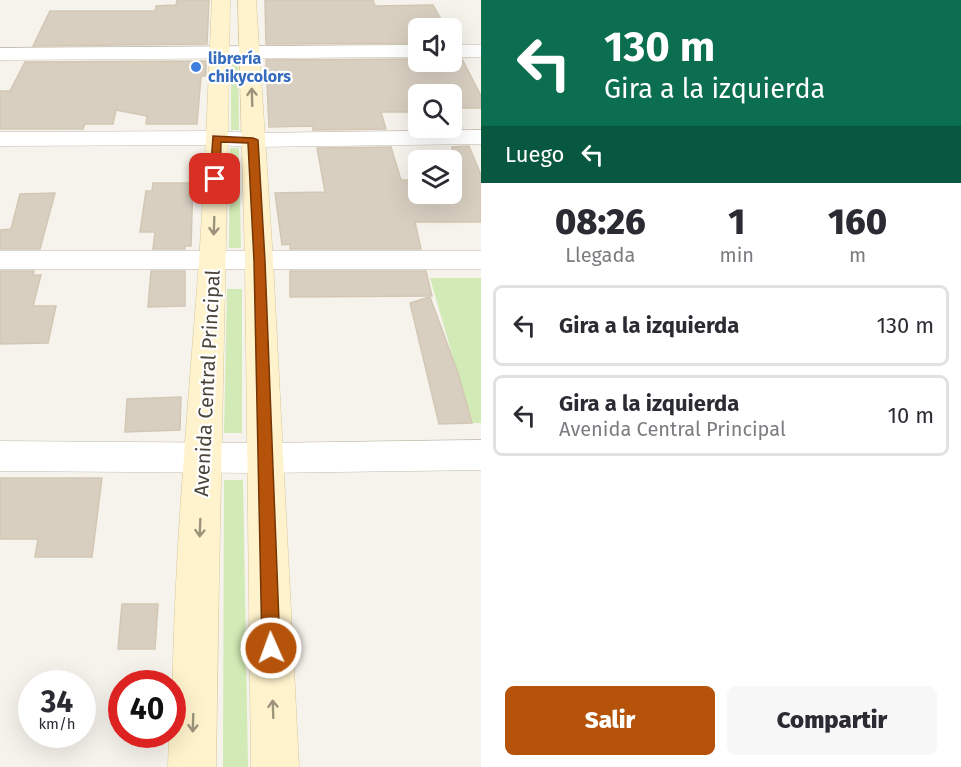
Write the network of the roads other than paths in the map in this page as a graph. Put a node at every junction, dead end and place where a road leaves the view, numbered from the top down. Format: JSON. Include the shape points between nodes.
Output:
{"nodes":[{"id":1,"x":221,"y":0,"type":"edge"},
{"id":2,"x":247,"y":0,"type":"edge"},
{"id":3,"x":250,"y":51,"type":"junction"},
{"id":4,"x":408,"y":51,"type":"edge"},
{"id":5,"x":462,"y":51,"type":"edge"},
{"id":6,"x":481,"y":51,"type":"edge"},
{"id":7,"x":221,"y":53,"type":"junction"},
{"id":8,"x":0,"y":54,"type":"edge"},
{"id":9,"x":481,"y":137,"type":"edge"},
{"id":10,"x":217,"y":138,"type":"junction"},
{"id":11,"x":0,"y":139,"type":"edge"},
{"id":12,"x":253,"y":140,"type":"junction"},
{"id":13,"x":0,"y":260,"type":"edge"},
{"id":14,"x":213,"y":260,"type":"junction"},
{"id":15,"x":481,"y":260,"type":"edge"},
{"id":16,"x":259,"y":261,"type":"junction"},
{"id":17,"x":481,"y":455,"type":"edge"},
{"id":18,"x":0,"y":456,"type":"edge"},
{"id":19,"x":202,"y":457,"type":"junction"},
{"id":20,"x":264,"y":458,"type":"junction"},
{"id":21,"x":192,"y":767,"type":"edge"},
{"id":22,"x":275,"y":767,"type":"edge"}],
"edges":[{"from":1,"to":7,"type":"street","name":"Avenida Central Principal"},
{"from":2,"to":3,"type":"street"},
{"from":3,"to":4,"type":"street"},
{"from":3,"to":7,"type":"street"},
{"from":12,"to":3,"type":"street","one_way":true},
{"from":5,"to":6,"type":"street"},
{"from":7,"to":8,"type":"street"},
{"from":7,"to":10,"type":"street","name":"Avenida Central Principal"},
{"from":9,"to":12,"type":"street"},
{"from":10,"to":11,"type":"street"},
{"from":10,"to":12,"type":"street"},
{"from":10,"to":14,"type":"street","name":"Avenida Central Principal","one_way":true},
{"from":12,"to":16,"type":"street"},
{"from":13,"to":14,"type":"street"},
{"from":14,"to":16,"type":"street"},
{"from":14,"to":19,"type":"street","name":"Avenida Central Principal"},
{"from":15,"to":16,"type":"street"},
{"from":16,"to":20,"type":"street"},
{"from":17,"to":20,"type":"street"},
{"from":18,"to":19,"type":"street"},
{"from":19,"to":20,"type":"street"},
{"from":19,"to":21,"type":"street","name":"Avenida Central Principal","one_way":true},
{"from":22,"to":20,"type":"street","one_way":true}]}
